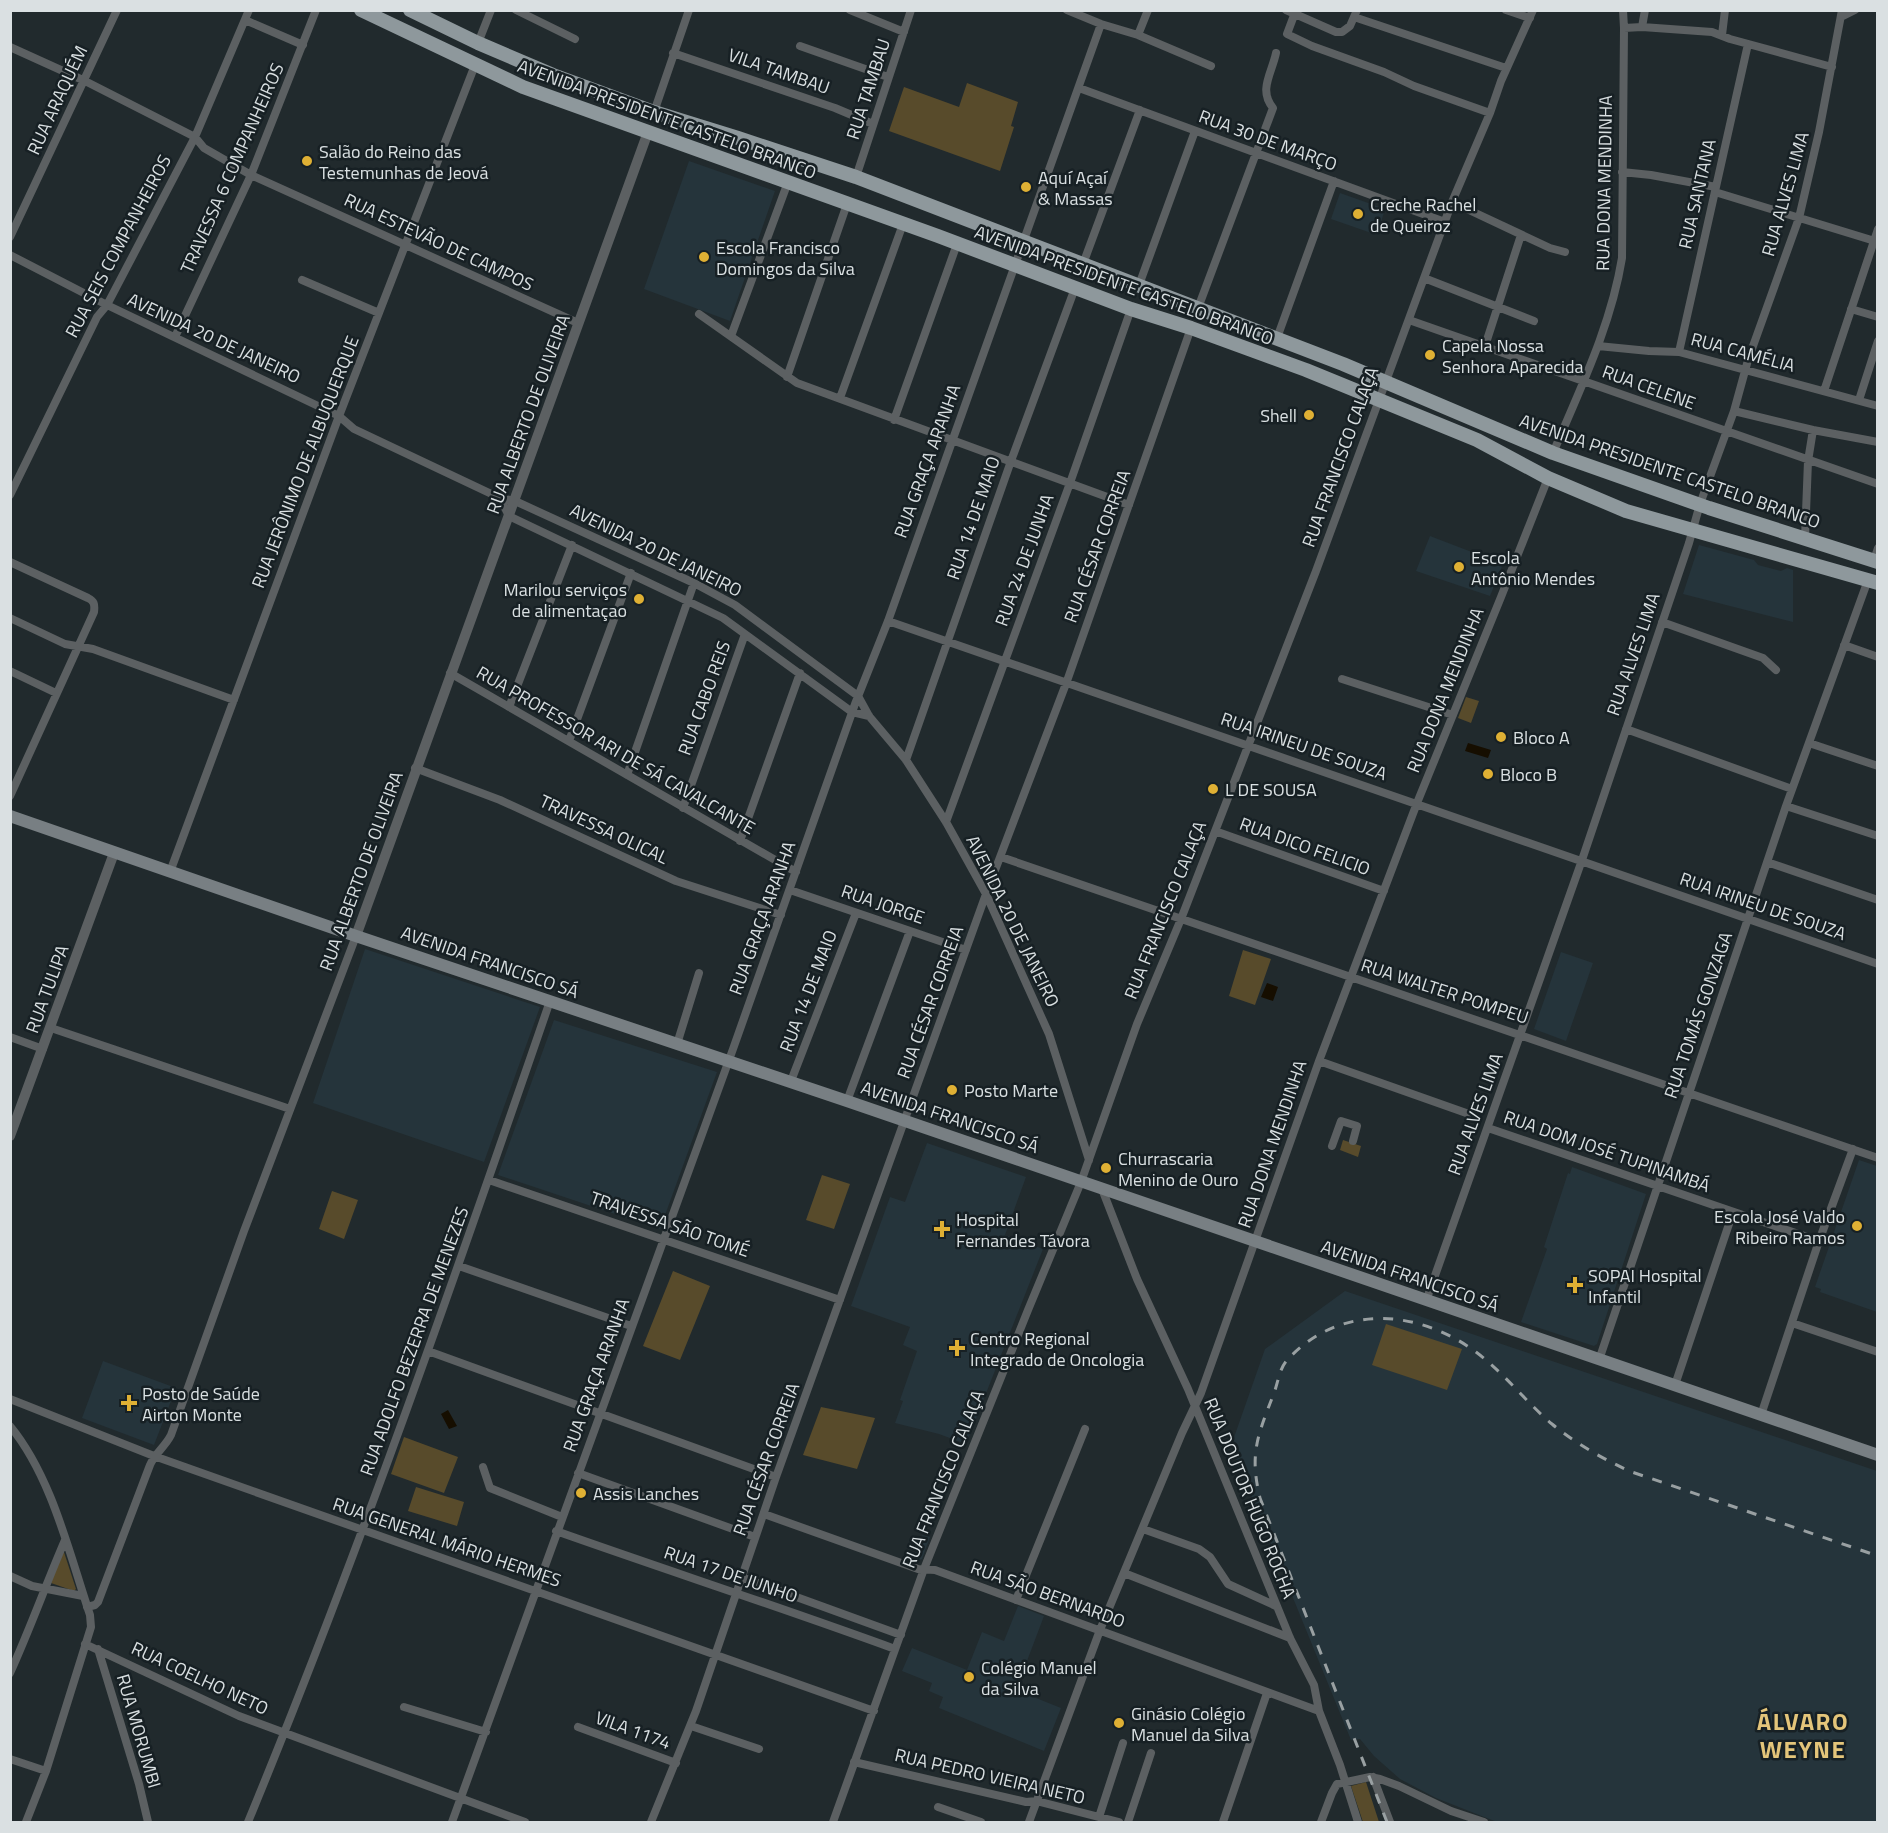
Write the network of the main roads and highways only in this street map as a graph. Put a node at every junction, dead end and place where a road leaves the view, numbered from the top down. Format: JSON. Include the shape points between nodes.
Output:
{"nodes":[{"id":1,"x":361,"y":10,"type":"edge"},
{"id":2,"x":410,"y":10,"type":"edge"},
{"id":3,"x":948,"y":212,"type":"junction"},
{"id":4,"x":938,"y":236,"type":"junction"},
{"id":5,"x":1876,"y":557,"type":"edge"},
{"id":6,"x":1873,"y":581,"type":"edge"},
{"id":7,"x":10,"y":816,"type":"edge"},
{"id":8,"x":1878,"y":1455,"type":"edge"}],
"edges":[{"from":1,"to":4,"type":"main road","name":"AVENIDA PRESIDENTE CASTELO BRANCO","via":[[523,87]]},
{"from":2,"to":3,"type":"main road","name":"AVENIDA PRESIDENTE CASTELO BRANCO","via":[[553,75]]},
{"from":3,"to":4,"type":"main road"},
{"from":3,"to":5,"type":"main road","name":"AVENIDA PRESIDENTE CASTELO BRANCO","via":[[1385,381],[1553,453],[1805,538]]},
{"from":4,"to":6,"type":"main road","name":"AVENIDA PRESIDENTE CASTELO BRANCO","via":[[1379,399],[1478,440],[1548,478],[1626,511]]},
{"from":7,"to":8,"type":"main road","name":"AVENIDA FRANCISCO SÁ"}]}
